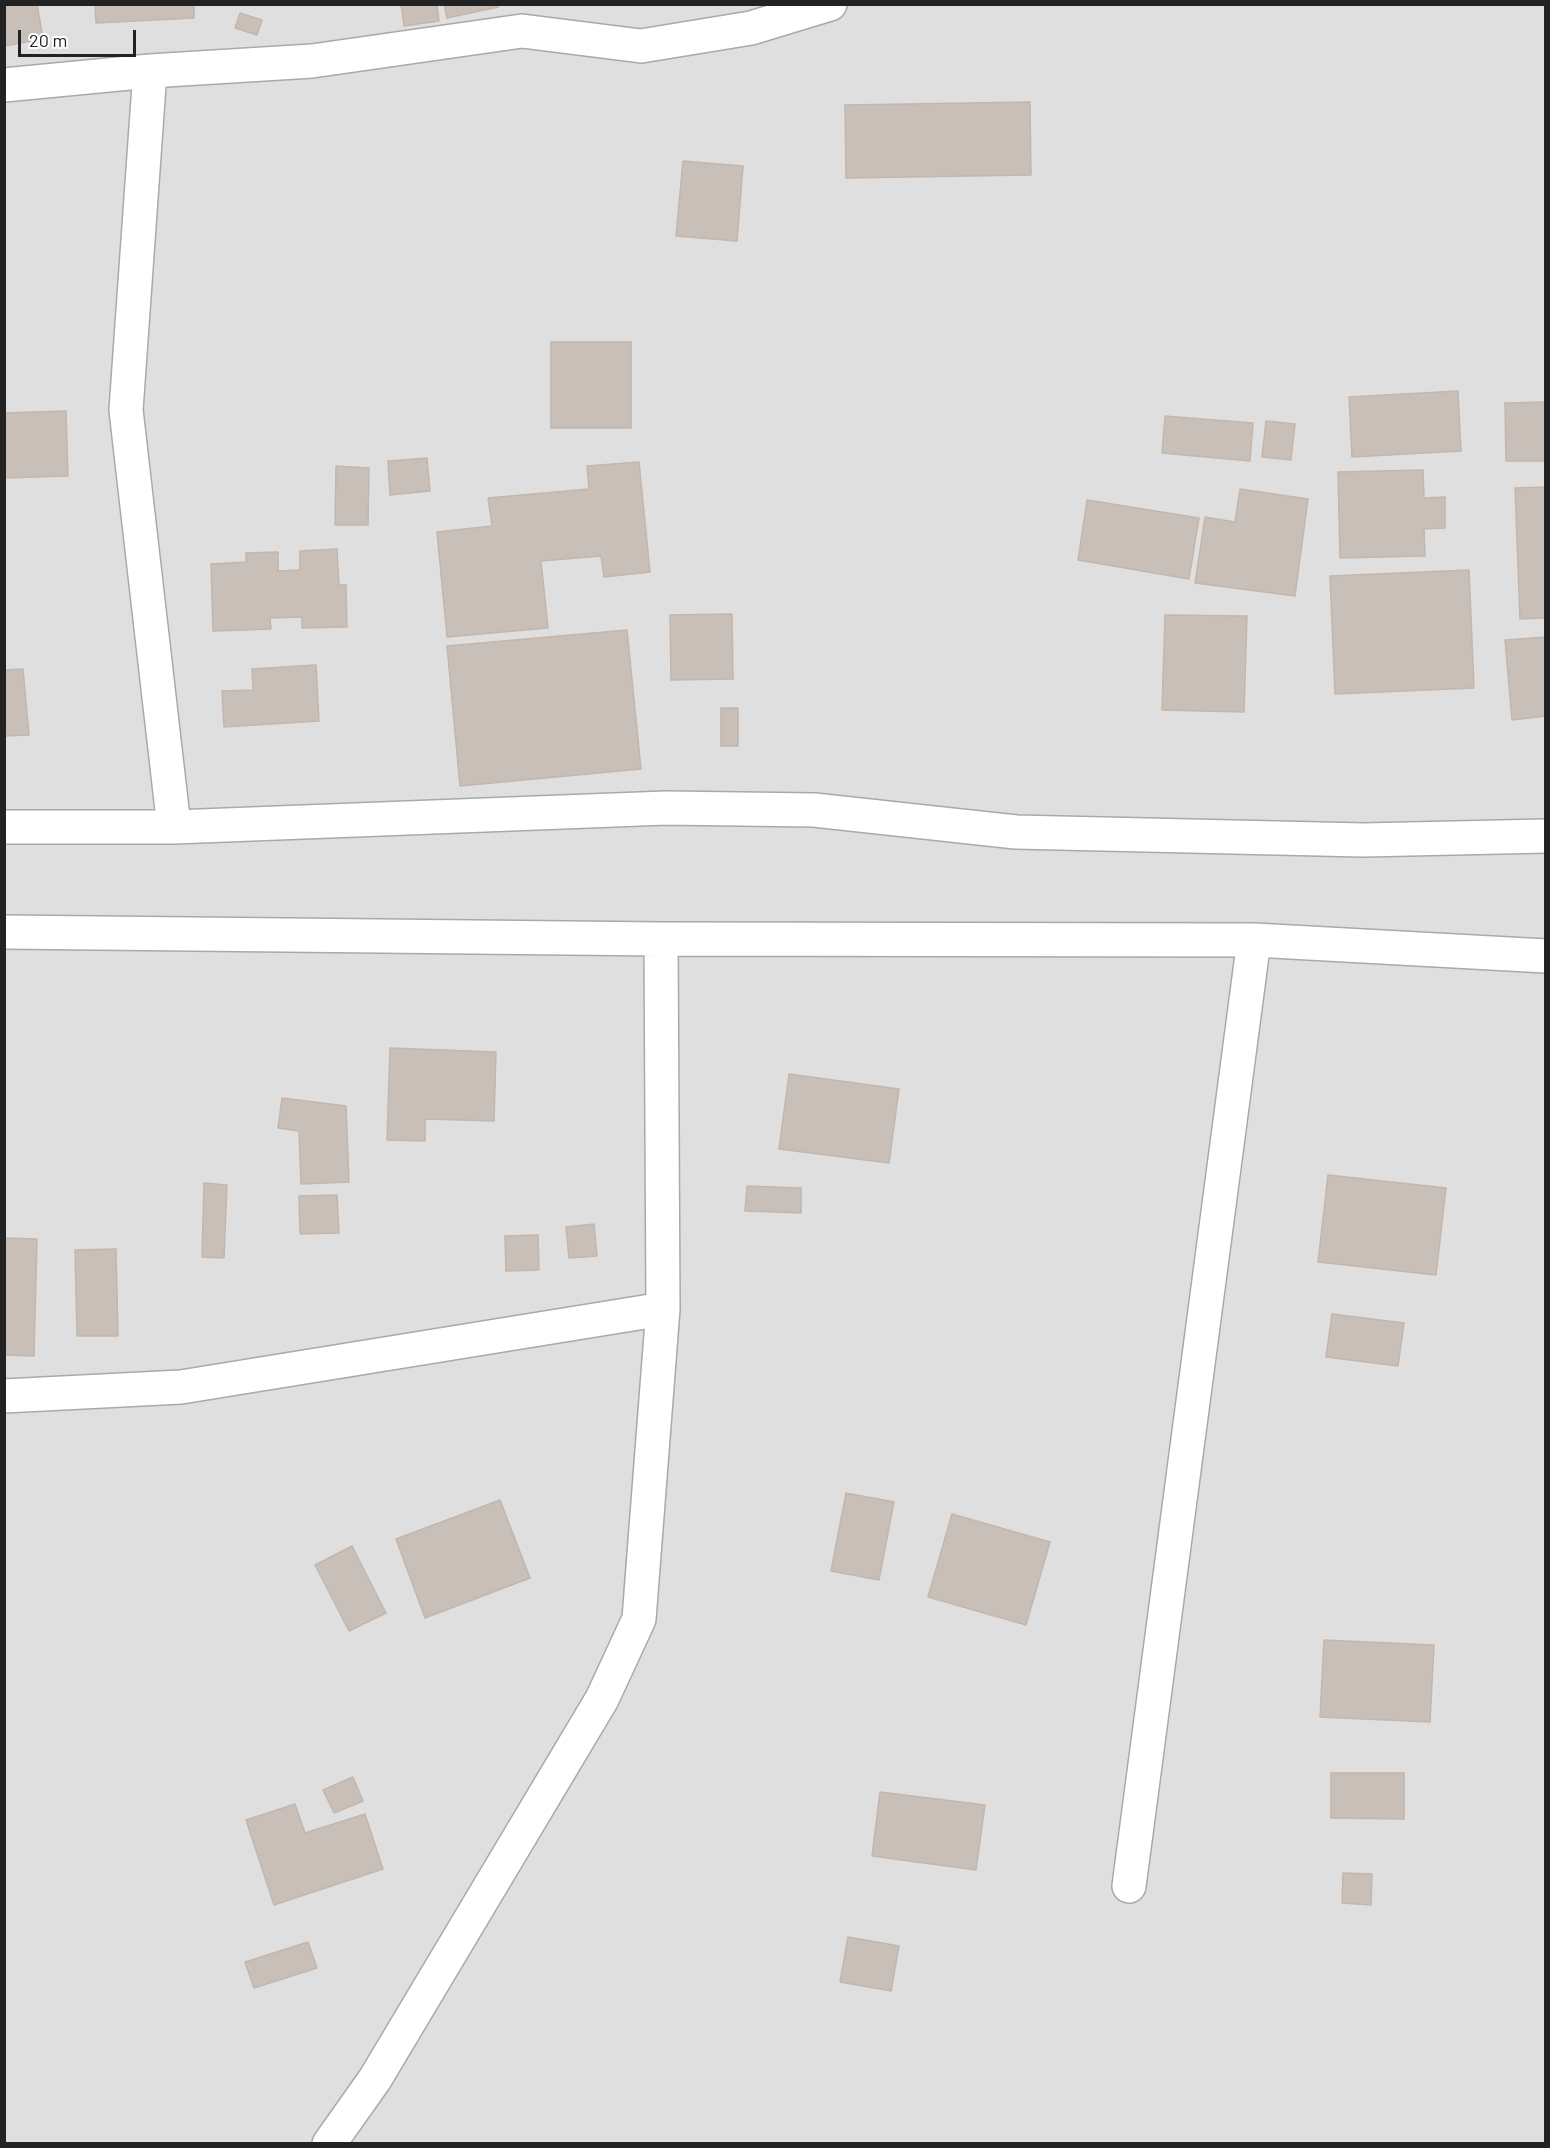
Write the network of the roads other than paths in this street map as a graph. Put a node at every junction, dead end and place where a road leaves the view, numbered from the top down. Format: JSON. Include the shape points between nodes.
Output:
{"nodes":[{"id":1,"x":830,"y":4,"type":"edge"},
{"id":2,"x":150,"y":71,"type":"junction"},
{"id":3,"x":4,"y":85,"type":"edge"},
{"id":4,"x":174,"y":827,"type":"junction"},
{"id":5,"x":4,"y":828,"type":"edge"},
{"id":6,"x":1545,"y":836,"type":"edge"},
{"id":7,"x":4,"y":932,"type":"edge"},
{"id":8,"x":661,"y":939,"type":"junction"},
{"id":9,"x":1254,"y":940,"type":"junction"},
{"id":10,"x":1545,"y":956,"type":"edge"},
{"id":11,"x":663,"y":1309,"type":"junction"},
{"id":12,"x":4,"y":1396,"type":"edge"},
{"id":13,"x":1129,"y":1886,"type":"dead end"},
{"id":14,"x":329,"y":2144,"type":"edge"}],
"edges":[{"from":1,"to":2,"type":"street","via":[[750,28],[641,46],[522,32],[312,62]]},
{"from":2,"to":3,"type":"street"},
{"from":2,"to":4,"type":"street","via":[[126,410]]},
{"from":4,"to":5,"type":"street"},
{"from":4,"to":6,"type":"street","via":[[666,808],[814,810],[1016,832],[1363,840]]},
{"from":7,"to":8,"type":"street"},
{"from":8,"to":9,"type":"street"},
{"from":8,"to":11,"type":"street"},
{"from":9,"to":10,"type":"street"},
{"from":9,"to":13,"type":"street"},
{"from":11,"to":12,"type":"street","via":[[181,1387]]},
{"from":11,"to":14,"type":"street","via":[[639,1619],[602,1699],[375,2079]]}]}
